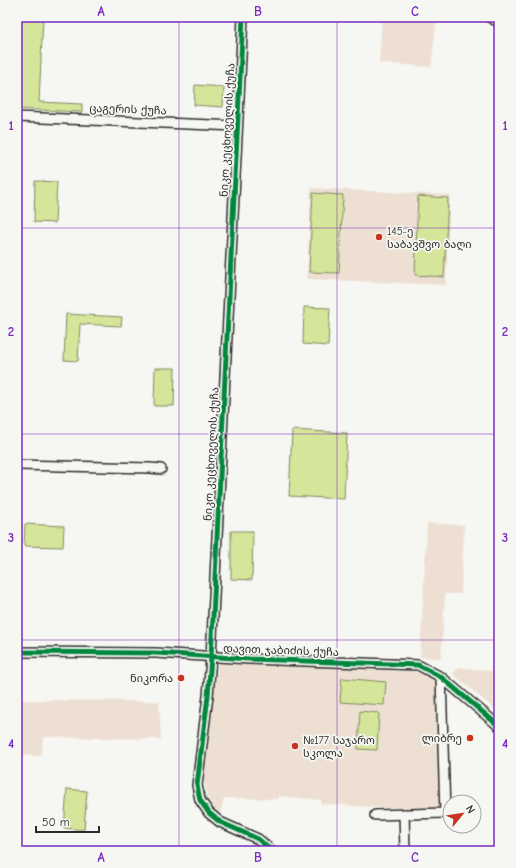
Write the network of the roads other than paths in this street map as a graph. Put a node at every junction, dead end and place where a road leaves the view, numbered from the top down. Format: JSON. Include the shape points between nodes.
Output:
{"nodes":[{"id":1,"x":243,"y":17,"type":"edge"},
{"id":2,"x":492,"y":17,"type":"edge"},
{"id":3,"x":499,"y":21,"type":"edge"},
{"id":4,"x":17,"y":117,"type":"edge"},
{"id":5,"x":237,"y":126,"type":"junction"},
{"id":6,"x":17,"y":465,"type":"edge"},
{"id":7,"x":161,"y":469,"type":"dead end"},
{"id":8,"x":17,"y":652,"type":"edge"},
{"id":9,"x":211,"y":657,"type":"junction"},
{"id":10,"x":441,"y":677,"type":"junction"},
{"id":11,"x":499,"y":726,"type":"edge"},
{"id":12,"x":404,"y":814,"type":"junction"},
{"id":13,"x":375,"y":815,"type":"dead end"},
{"id":14,"x":272,"y":851,"type":"edge"},
{"id":15,"x":405,"y":851,"type":"edge"}],
"edges":[{"from":1,"to":5,"type":"street","name":"ნიკო კეცხოველის ქუჩა"},
{"from":2,"to":3,"type":"main road"},
{"from":4,"to":5,"type":"street","name":"ცაგერის ქუჩა"},
{"from":5,"to":9,"type":"street","name":"ნიკო კეცხოველის ქუჩა"},
{"from":6,"to":7,"type":"street"},
{"from":8,"to":9,"type":"street","name":"დავით ჯაბიძის ქუჩა","via":[[156,653]]},
{"from":9,"to":10,"type":"street","name":"დავით ჯაბიძის ქუჩა","via":[[418,665]]},
{"from":9,"to":14,"type":"street","name":"ნიკო კეცხოველის ქუჩა","via":[[196,784],[200,800],[209,813],[220,822],[258,839]]},
{"from":10,"to":11,"type":"street","name":"დავით ჯაბიძის ქუჩა"},
{"from":10,"to":12,"type":"street","via":[[445,813]]},
{"from":12,"to":13,"type":"street"},
{"from":12,"to":15,"type":"street"}]}
